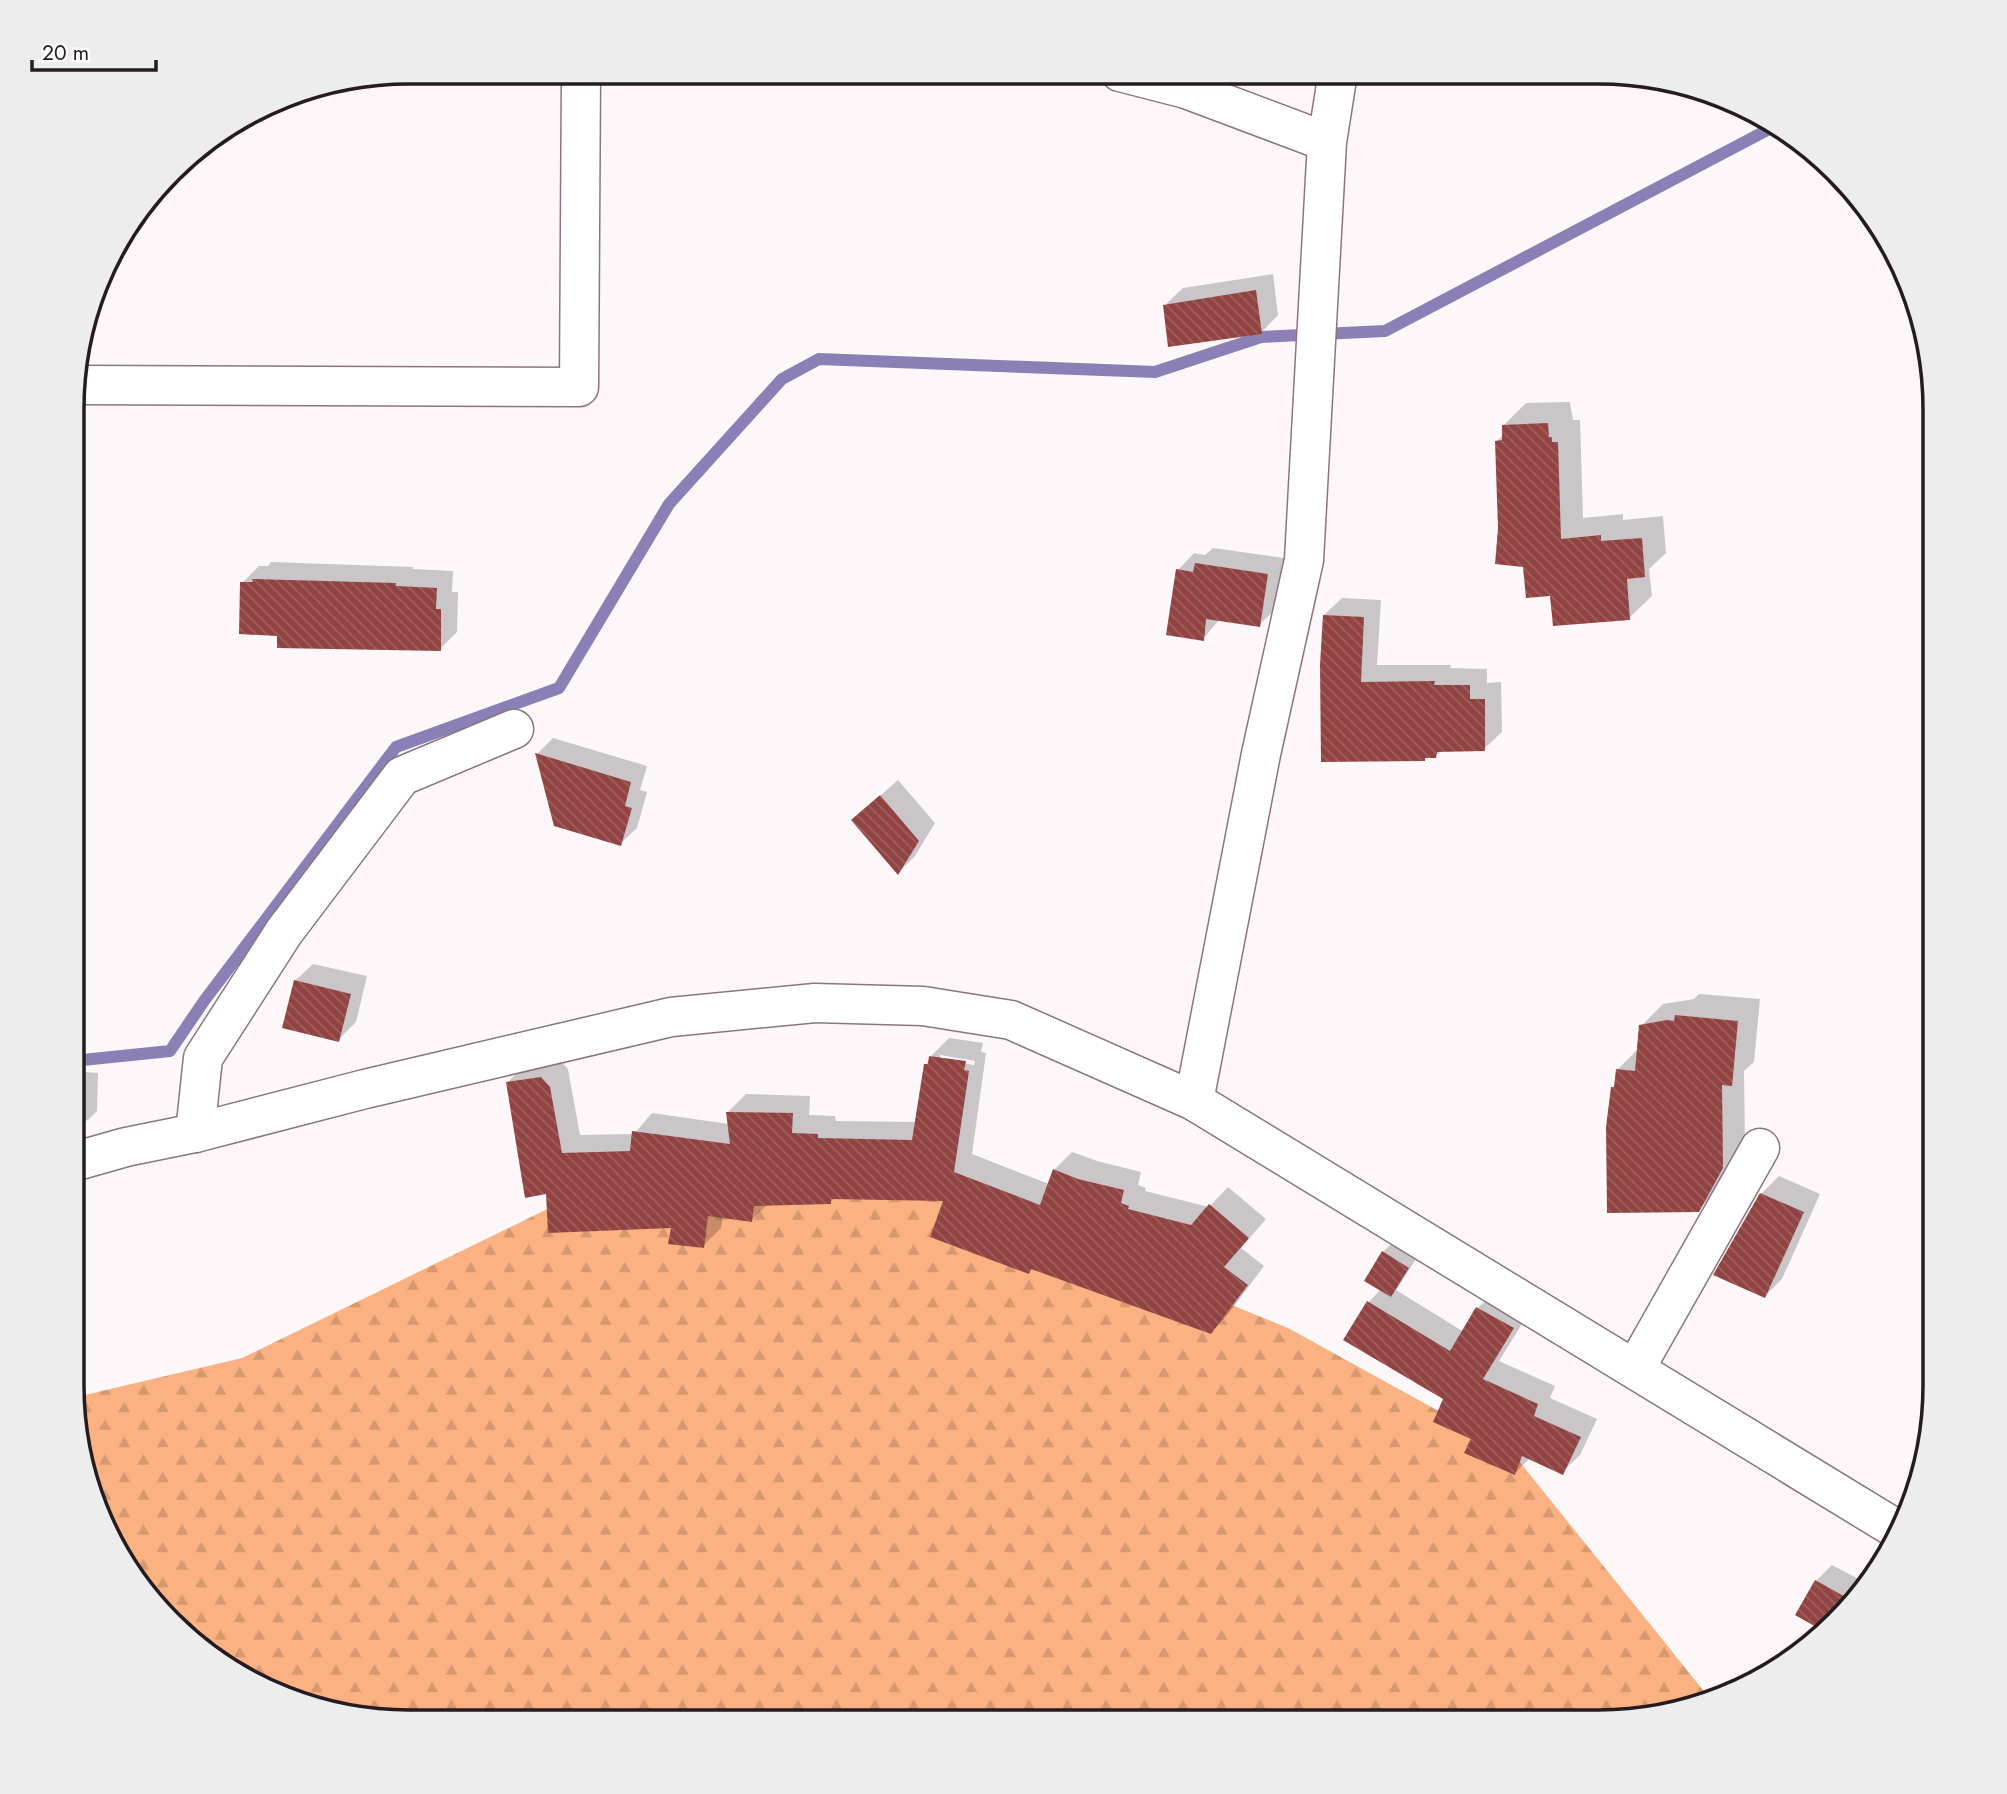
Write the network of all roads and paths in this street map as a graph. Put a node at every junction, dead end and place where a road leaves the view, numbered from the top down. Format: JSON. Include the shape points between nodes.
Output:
{"nodes":[{"id":1,"x":581,"y":84,"type":"edge"},
{"id":2,"x":1167,"y":84,"type":"edge"},
{"id":3,"x":1336,"y":84,"type":"edge"},
{"id":4,"x":1327,"y":142,"type":"junction"},
{"id":5,"x":85,"y":385,"type":"edge"},
{"id":6,"x":514,"y":729,"type":"dead end"},
{"id":7,"x":1194,"y":1101,"type":"junction"},
{"id":8,"x":195,"y":1133,"type":"junction"},
{"id":9,"x":1760,"y":1148,"type":"dead end"},
{"id":10,"x":84,"y":1159,"type":"edge"},
{"id":11,"x":1635,"y":1369,"type":"junction"},
{"id":12,"x":1891,"y":1525,"type":"edge"}],
"edges":[{"from":1,"to":5,"type":"street","via":[[579,387]]},
{"from":2,"to":4,"type":"street"},
{"from":3,"to":4,"type":"street"},
{"from":4,"to":7,"type":"street","via":[[1304,560]]},
{"from":6,"to":8,"type":"street","via":[[402,776],[284,932],[203,1058]]},
{"from":7,"to":8,"type":"street","via":[[1011,1020],[923,1006],[815,1003],[671,1017]]},
{"from":7,"to":11,"type":"street"},
{"from":8,"to":10,"type":"street"},
{"from":9,"to":11,"type":"street"},
{"from":11,"to":12,"type":"street"}]}
